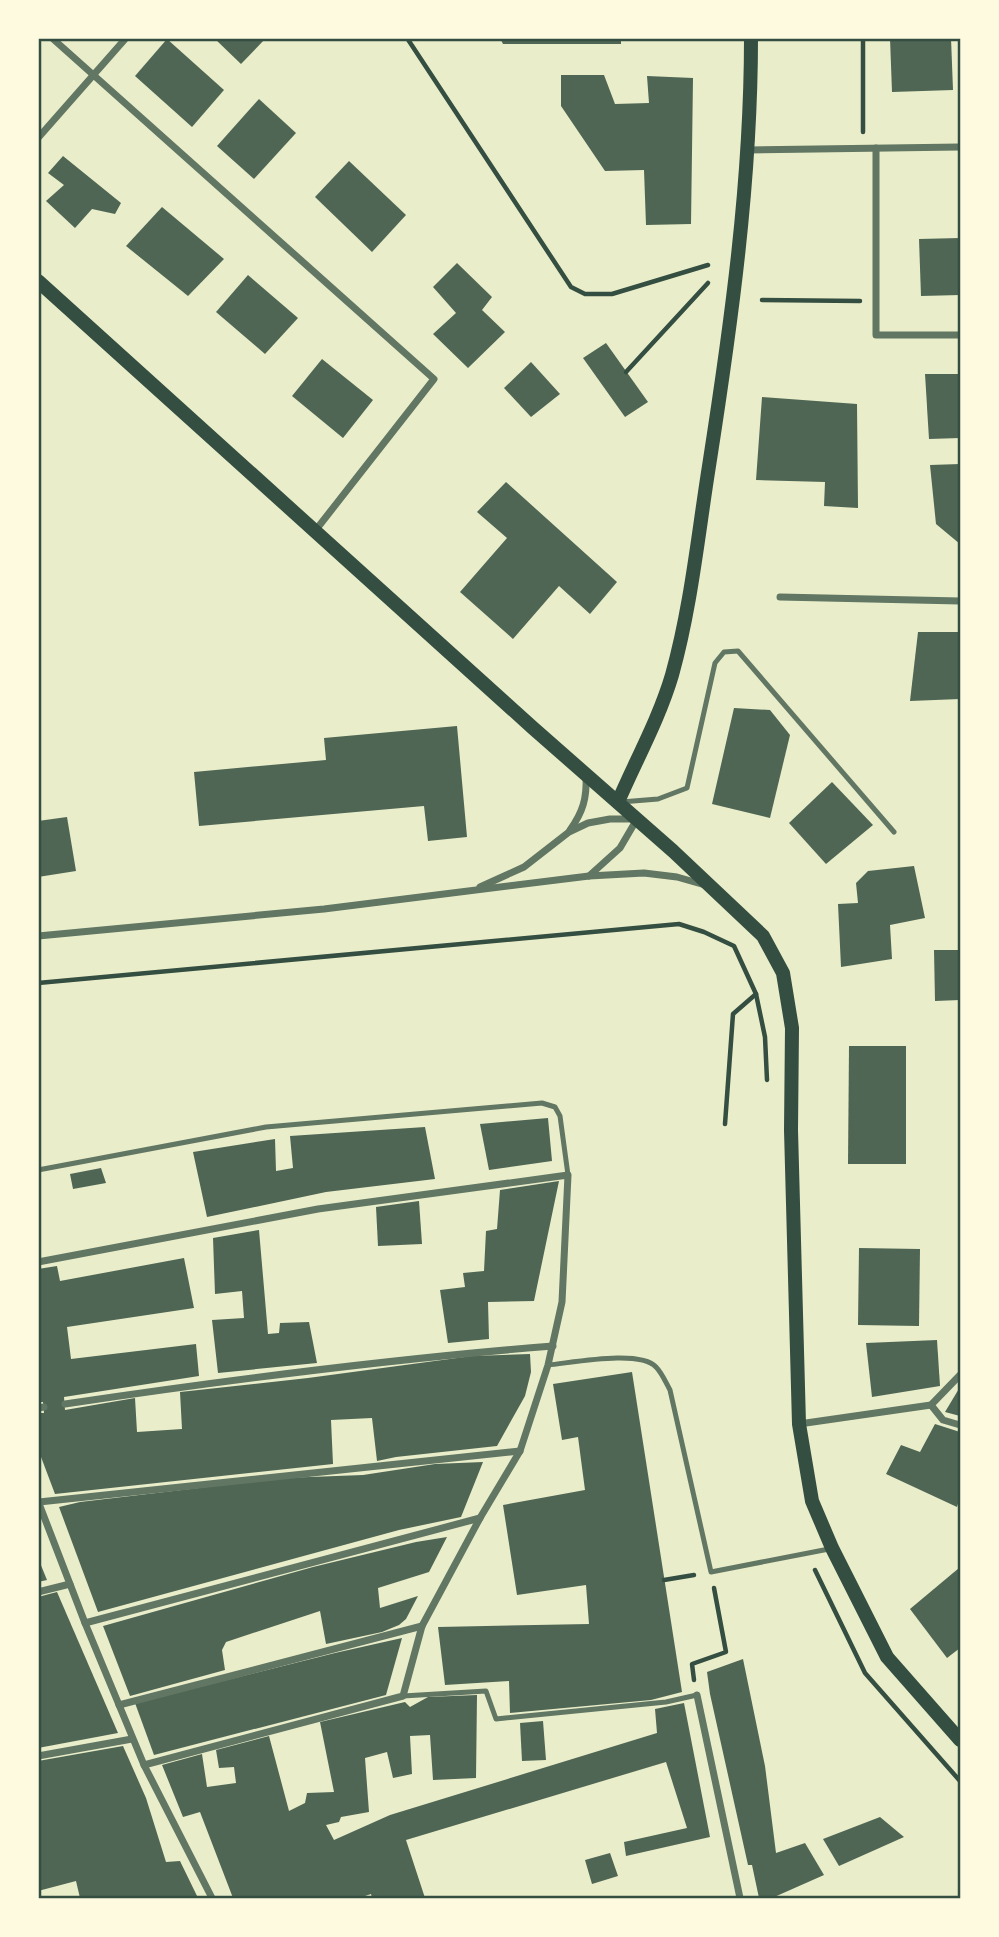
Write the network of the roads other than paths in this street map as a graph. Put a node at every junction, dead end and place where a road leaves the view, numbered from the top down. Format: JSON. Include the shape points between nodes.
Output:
{"nodes":[{"id":1,"x":52,"y":38,"type":"edge"},
{"id":2,"x":126,"y":38,"type":"edge"},
{"id":3,"x":751,"y":38,"type":"edge"},
{"id":4,"x":94,"y":75,"type":"junction"},
{"id":5,"x":38,"y":138,"type":"edge"},
{"id":6,"x":961,"y":147,"type":"edge"},
{"id":7,"x":876,"y":148,"type":"junction"},
{"id":8,"x":747,"y":150,"type":"junction"},
{"id":9,"x":38,"y":281,"type":"edge"},
{"id":10,"x":961,"y":335,"type":"edge"},
{"id":11,"x":315,"y":531,"type":"junction"},
{"id":12,"x":780,"y":597,"type":"dead end"},
{"id":13,"x":961,"y":601,"type":"edge"},
{"id":14,"x":586,"y":775,"type":"junction"},
{"id":15,"x":618,"y":802,"type":"junction"},
{"id":16,"x":637,"y":819,"type":"junction"},
{"id":17,"x":569,"y":832,"type":"junction"},
{"id":18,"x":894,"y":832,"type":"dead end"},
{"id":19,"x":589,"y":876,"type":"junction"},
{"id":20,"x":713,"y":887,"type":"junction"},
{"id":21,"x":472,"y":890,"type":"junction"},
{"id":22,"x":38,"y":936,"type":"edge"},
{"id":23,"x":38,"y":1170,"type":"edge"},
{"id":24,"x":568,"y":1175,"type":"junction"},
{"id":25,"x":38,"y":1262,"type":"edge"},
{"id":26,"x":553,"y":1346,"type":"junction"},
{"id":27,"x":548,"y":1365,"type":"junction"},
{"id":28,"x":961,"y":1375,"type":"edge"},
{"id":29,"x":65,"y":1404,"type":"dead end"},
{"id":30,"x":931,"y":1405,"type":"junction"},
{"id":31,"x":799,"y":1424,"type":"junction"},
{"id":32,"x":961,"y":1425,"type":"edge"},
{"id":33,"x":520,"y":1451,"type":"junction"},
{"id":34,"x":39,"y":1502,"type":"edge"},
{"id":35,"x":480,"y":1518,"type":"junction"},
{"id":36,"x":832,"y":1549,"type":"junction"},
{"id":37,"x":70,"y":1584,"type":"junction"},
{"id":38,"x":38,"y":1592,"type":"edge"},
{"id":39,"x":85,"y":1623,"type":"junction"},
{"id":40,"x":422,"y":1626,"type":"junction"},
{"id":41,"x":697,"y":1695,"type":"joint"},
{"id":42,"x":403,"y":1696,"type":"junction"},
{"id":43,"x":119,"y":1705,"type":"junction"},
{"id":44,"x":132,"y":1739,"type":"junction"},
{"id":45,"x":961,"y":1740,"type":"edge"},
{"id":46,"x":38,"y":1756,"type":"edge"},
{"id":47,"x":144,"y":1765,"type":"junction"},
{"id":48,"x":212,"y":1899,"type":"edge"},
{"id":49,"x":740,"y":1899,"type":"edge"}],
"edges":[{"from":1,"to":4,"type":"street"},
{"from":2,"to":4,"type":"street"},
{"from":3,"to":8,"type":"main road"},
{"from":4,"to":5,"type":"street"},
{"from":4,"to":11,"type":"street","via":[[433,379]]},
{"from":6,"to":7,"type":"street"},
{"from":7,"to":8,"type":"street"},
{"from":7,"to":10,"type":"street","via":[[876,335]]},
{"from":8,"to":15,"type":"main road","via":[[724,368],[680,642],[662,704]]},
{"from":9,"to":11,"type":"main road"},
{"from":11,"to":14,"type":"main road"},
{"from":12,"to":13,"type":"street"},
{"from":14,"to":15,"type":"main road"},
{"from":14,"to":17,"type":"street","via":[[587,797]]},
{"from":15,"to":16,"type":"main road"},
{"from":15,"to":18,"type":"lane","via":[[659,799],[687,788],[715,663],[724,652],[738,651]]},
{"from":16,"to":17,"type":"street","via":[[588,823]]},
{"from":16,"to":19,"type":"street","via":[[620,848]]},
{"from":16,"to":20,"type":"main road"},
{"from":17,"to":21,"type":"street","via":[[524,867]]},
{"from":19,"to":20,"type":"street","via":[[644,873]]},
{"from":19,"to":21,"type":"street"},
{"from":20,"to":31,"type":"main road","via":[[763,936],[783,973],[791,1017]]},
{"from":21,"to":22,"type":"street"},
{"from":23,"to":24,"type":"lane","via":[[266,1127],[542,1103],[555,1107],[559,1116]]},
{"from":24,"to":25,"type":"street","via":[[318,1209]]},
{"from":24,"to":26,"type":"street","via":[[562,1302]]},
{"from":26,"to":27,"type":"street"},
{"from":26,"to":29,"type":"street","via":[[454,1354]]},
{"from":27,"to":33,"type":"street"},
{"from":27,"to":36,"type":"lane","via":[[624,1357],[655,1365],[670,1390],[711,1572]]},
{"from":28,"to":30,"type":"street"},
{"from":30,"to":31,"type":"street"},
{"from":30,"to":32,"type":"street","via":[[943,1420]]},
{"from":31,"to":36,"type":"main road","via":[[812,1501]]},
{"from":33,"to":34,"type":"street"},
{"from":33,"to":35,"type":"street"},
{"from":34,"to":37,"type":"street"},
{"from":35,"to":39,"type":"street"},
{"from":35,"to":40,"type":"street"},
{"from":36,"to":45,"type":"main road","via":[[887,1657]]},
{"from":37,"to":38,"type":"street"},
{"from":37,"to":39,"type":"street"},
{"from":39,"to":43,"type":"street"},
{"from":40,"to":42,"type":"street"},
{"from":40,"to":43,"type":"street"},
{"from":41,"to":42,"type":"lane","via":[[496,1719],[486,1691]]},
{"from":41,"to":49,"type":"street"},
{"from":42,"to":47,"type":"street"},
{"from":43,"to":44,"type":"street"},
{"from":44,"to":46,"type":"street"},
{"from":44,"to":47,"type":"street"},
{"from":47,"to":48,"type":"street"}]}
